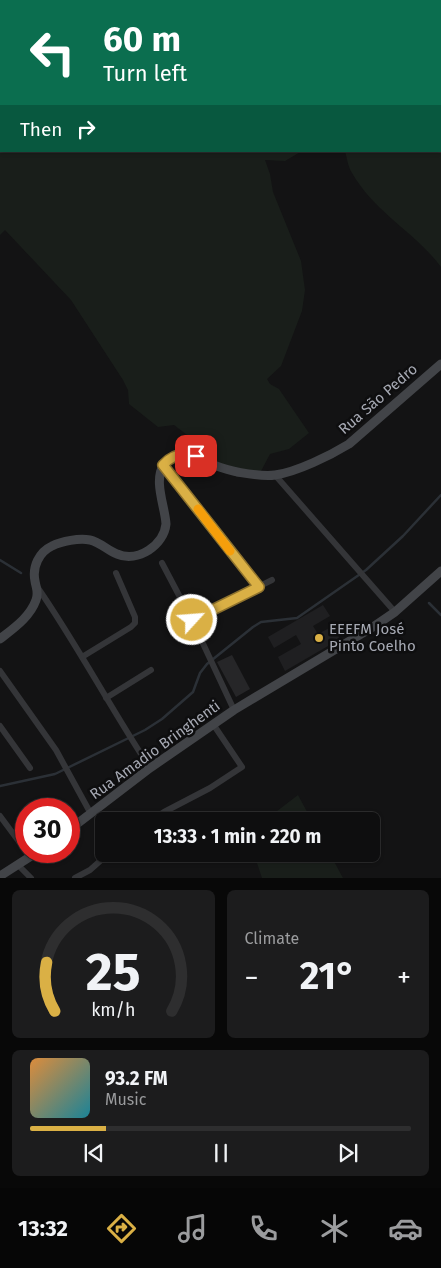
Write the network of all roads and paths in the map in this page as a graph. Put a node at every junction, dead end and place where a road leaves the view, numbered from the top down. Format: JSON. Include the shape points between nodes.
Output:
{"nodes":[{"id":1,"x":441,"y":364,"type":"edge"},
{"id":2,"x":163,"y":465,"type":"junction"},
{"id":3,"x":274,"y":475,"type":"junction"},
{"id":4,"x":162,"y":563,"type":"dead end"},
{"id":5,"x":441,"y":571,"type":"edge"},
{"id":6,"x":116,"y":573,"type":"dead end"},
{"id":7,"x":272,"y":580,"type":"dead end"},
{"id":8,"x":259,"y":587,"type":"junction"},
{"id":9,"x":38,"y":588,"type":"junction"},
{"id":10,"x":394,"y":612,"type":"junction"},
{"id":11,"x":192,"y":620,"type":"junction"},
{"id":12,"x":0,"y":639,"type":"edge"},
{"id":13,"x":82,"y":657,"type":"junction"},
{"id":14,"x":151,"y":670,"type":"dead end"},
{"id":15,"x":0,"y":671,"type":"edge"},
{"id":16,"x":106,"y":698,"type":"junction"},
{"id":17,"x":234,"y":710,"type":"junction"},
{"id":18,"x":213,"y":724,"type":"junction"},
{"id":19,"x":0,"y":726,"type":"edge"},
{"id":20,"x":30,"y":768,"type":"dead end"},
{"id":21,"x":150,"y":768,"type":"junction"},
{"id":22,"x":164,"y":812,"type":"edge"},
{"id":23,"x":91,"y":814,"type":"junction"},
{"id":24,"x":0,"y":816,"type":"edge"},
{"id":25,"x":80,"y":822,"type":"edge"},
{"id":26,"x":15,"y":836,"type":"edge"},
{"id":27,"x":99,"y":862,"type":"edge"},
{"id":28,"x":18,"y":865,"type":"joint"},
{"id":29,"x":0,"y":876,"type":"edge"},
{"id":30,"x":32,"y":878,"type":"edge"},
{"id":31,"x":75,"y":878,"type":"edge"}],
"edges":[{"from":1,"to":3,"type":"street","name":"Rua São Pedro","via":[[334,454]]},
{"from":2,"to":3,"type":"street","name":"Rua São Pedro","via":[[175,456],[190,454],[221,468]]},
{"from":2,"to":8,"type":"street"},
{"from":2,"to":9,"type":"street","via":[[159,476],[166,524],[157,544],[143,553],[128,556],[116,554],[92,540],[53,546],[42,554],[36,564]]},
{"from":3,"to":10,"type":"street"},
{"from":4,"to":11,"type":"street"},
{"from":5,"to":10,"type":"street","name":"Rua Amadio Bringhenti"},
{"from":6,"to":13,"type":"street","via":[[136,617],[135,623]]},
{"from":7,"to":8,"type":"street"},
{"from":8,"to":11,"type":"street"},
{"from":9,"to":12,"type":"street","via":[[30,612]]},
{"from":9,"to":13,"type":"street"},
{"from":10,"to":17,"type":"street","name":"Rua Amadio Bringhenti"},
{"from":11,"to":17,"type":"street"},
{"from":13,"to":16,"type":"street"},
{"from":14,"to":16,"type":"street"},
{"from":15,"to":23,"type":"street","via":[[56,750]]},
{"from":16,"to":21,"type":"street"},
{"from":17,"to":18,"type":"street","name":"Rua Amadio Bringhenti"},
{"from":18,"to":21,"type":"street","name":"Rua Amadio Bringhenti"},
{"from":18,"to":22,"type":"street","via":[[242,766],[210,788]]},
{"from":19,"to":20,"type":"street"},
{"from":21,"to":23,"type":"street","name":"Rua Amadio Bringhenti"},
{"from":23,"to":25,"type":"street","name":"Rua Amadio Bringhenti"},
{"from":24,"to":26,"type":"street"},
{"from":27,"to":31,"type":"street"},
{"from":28,"to":29,"type":"street"},
{"from":28,"to":30,"type":"street"}]}
